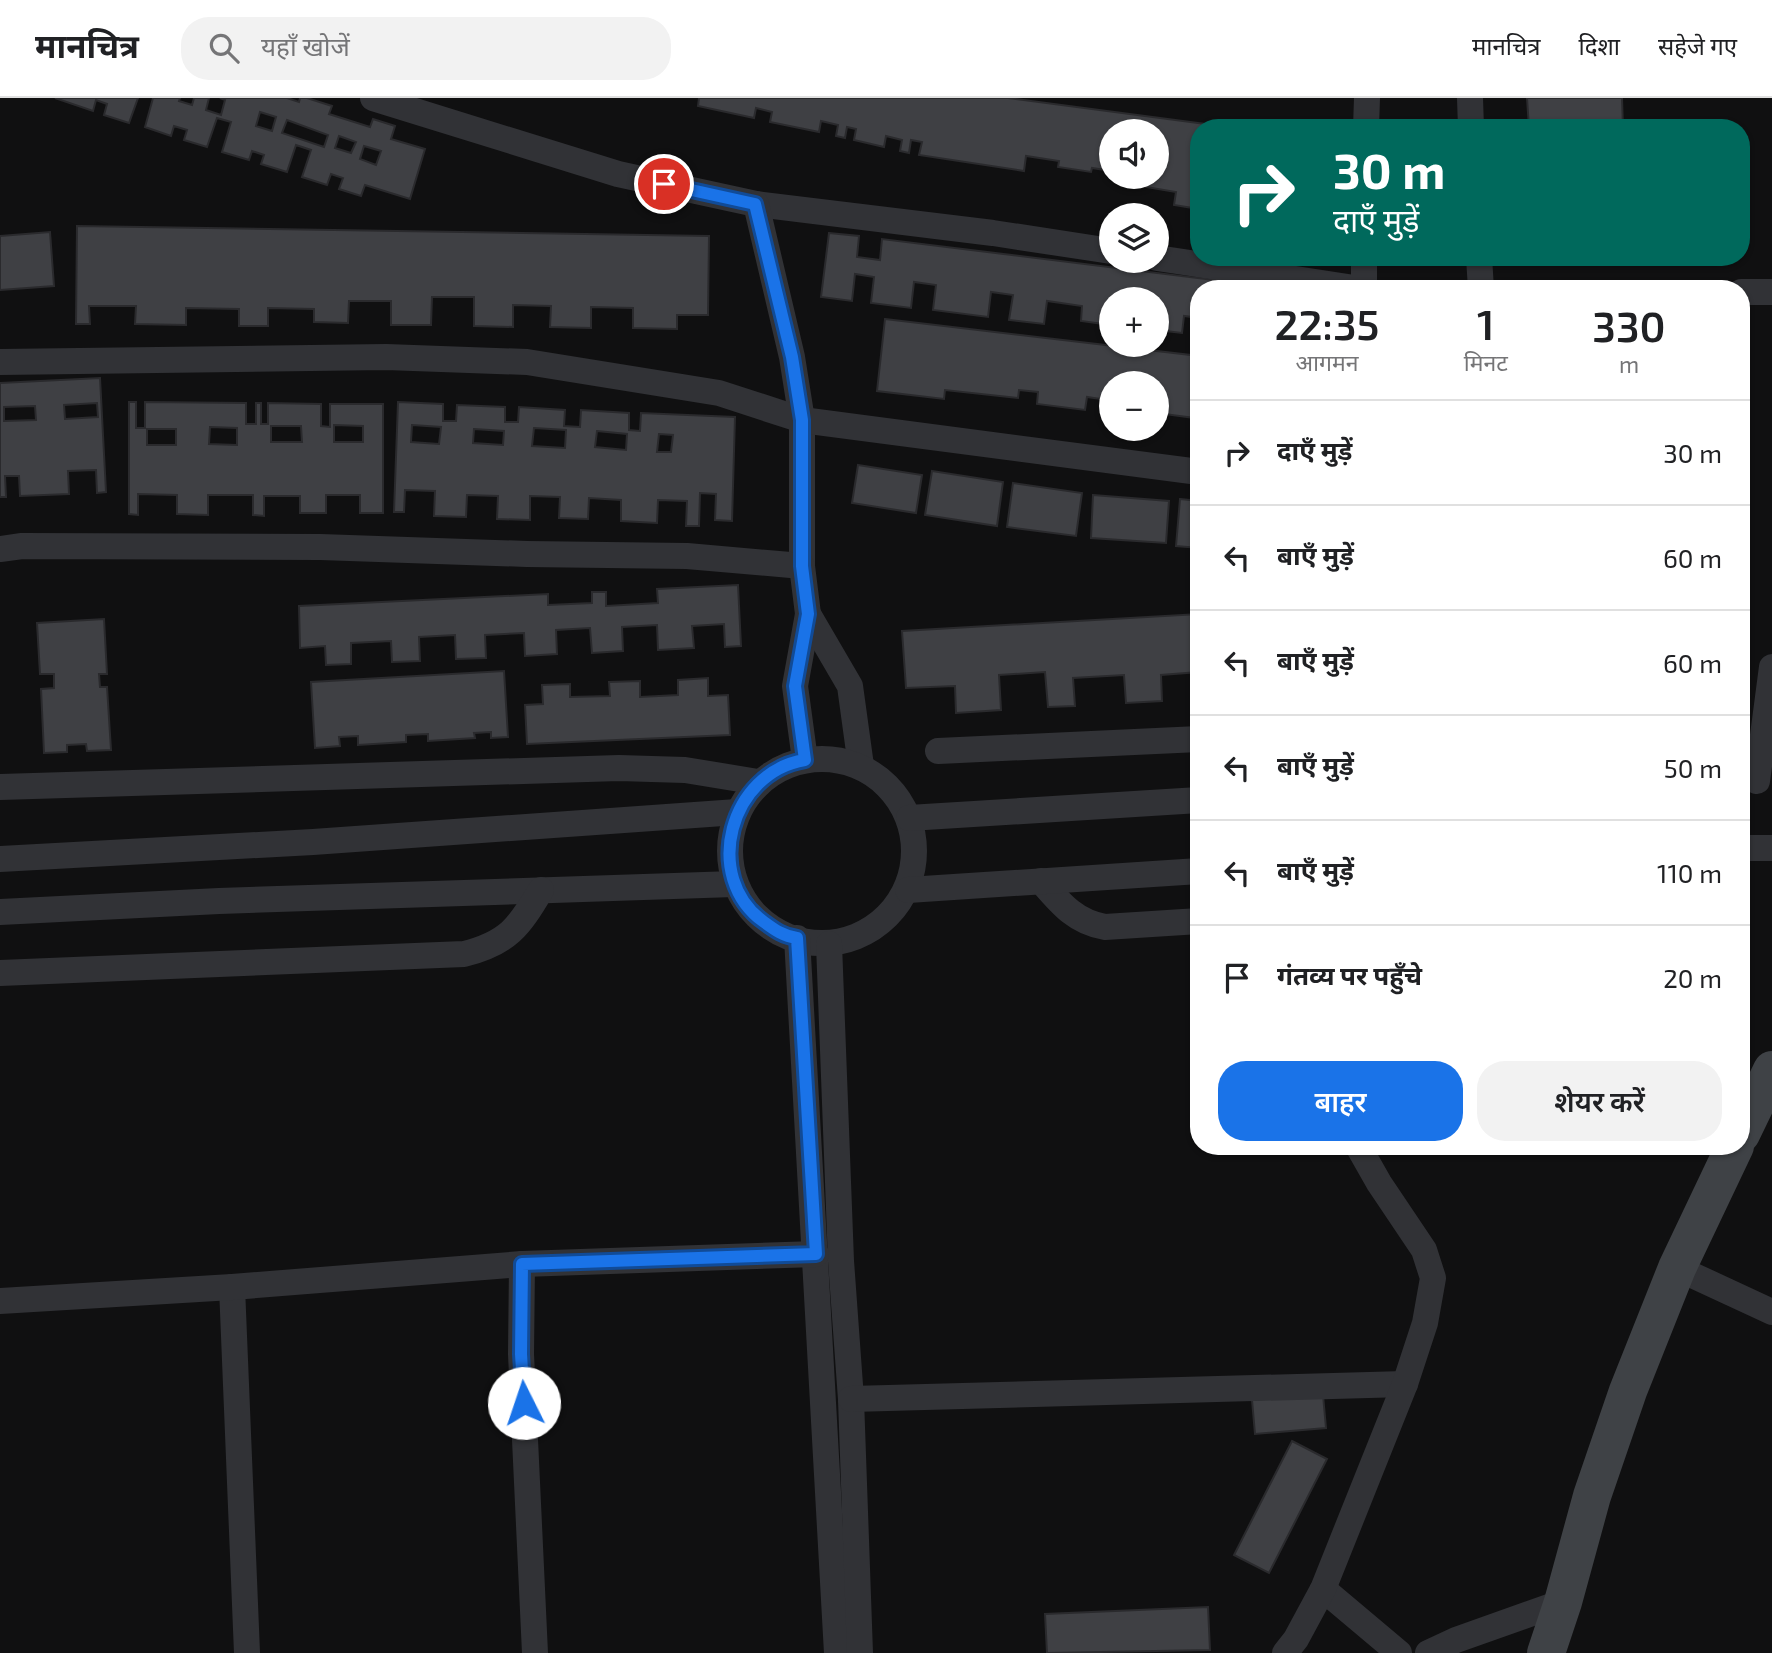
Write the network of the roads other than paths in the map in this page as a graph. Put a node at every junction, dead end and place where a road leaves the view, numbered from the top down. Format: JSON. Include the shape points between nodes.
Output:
{"nodes":[{"id":1,"x":373,"y":98,"type":"edge"},
{"id":2,"x":1367,"y":98,"type":"edge"},
{"id":3,"x":1470,"y":98,"type":"edge"},
{"id":4,"x":1366,"y":119,"type":"edge"},
{"id":5,"x":1471,"y":119,"type":"edge"},
{"id":6,"x":755,"y":204,"type":"junction"},
{"id":7,"x":1099,"y":249,"type":"edge"},
{"id":8,"x":1169,"y":260,"type":"edge"},
{"id":9,"x":1190,"y":263,"type":"edge"},
{"id":10,"x":1210,"y":266,"type":"edge"},
{"id":11,"x":1303,"y":280,"type":"edge"},
{"id":12,"x":1750,"y":292,"type":"edge"},
{"id":13,"x":1772,"y":292,"type":"edge"},
{"id":14,"x":0,"y":362,"type":"edge"},
{"id":15,"x":802,"y":420,"type":"junction"},
{"id":16,"x":1190,"y":471,"type":"edge"},
{"id":17,"x":0,"y":549,"type":"edge"},
{"id":18,"x":802,"y":566,"type":"junction"},
{"id":19,"x":808,"y":614,"type":"junction"},
{"id":20,"x":1772,"y":667,"type":"edge"},
{"id":21,"x":1190,"y":739,"type":"edge"},
{"id":22,"x":938,"y":751,"type":"dead end"},
{"id":23,"x":805,"y":760,"type":"junction"},
{"id":24,"x":861,"y":766,"type":"junction"},
{"id":25,"x":1757,"y":781,"type":"edge"},
{"id":26,"x":758,"y":782,"type":"junction"},
{"id":27,"x":0,"y":788,"type":"edge"},
{"id":28,"x":1190,"y":801,"type":"edge"},
{"id":29,"x":737,"y":812,"type":"junction"},
{"id":30,"x":909,"y":818,"type":"junction"},
{"id":31,"x":1750,"y":848,"type":"edge"},
{"id":32,"x":1772,"y":848,"type":"edge"},
{"id":33,"x":0,"y":859,"type":"edge"},
{"id":34,"x":1190,"y":872,"type":"edge"},
{"id":35,"x":1041,"y":881,"type":"junction"},
{"id":36,"x":734,"y":884,"type":"junction"},
{"id":37,"x":541,"y":890,"type":"junction"},
{"id":38,"x":908,"y":890,"type":"junction"},
{"id":39,"x":0,"y":912,"type":"edge"},
{"id":40,"x":1190,"y":922,"type":"edge"},
{"id":41,"x":797,"y":938,"type":"junction"},
{"id":42,"x":829,"y":944,"type":"junction"},
{"id":43,"x":0,"y":973,"type":"edge"},
{"id":44,"x":1772,"y":1070,"type":"edge"},
{"id":45,"x":1750,"y":1115,"type":"edge"},
{"id":46,"x":1362,"y":1155,"type":"edge"},
{"id":47,"x":1731,"y":1155,"type":"edge"},
{"id":48,"x":816,"y":1254,"type":"junction"},
{"id":49,"x":522,"y":1264,"type":"junction"},
{"id":50,"x":1677,"y":1268,"type":"junction"},
{"id":51,"x":232,"y":1287,"type":"junction"},
{"id":52,"x":0,"y":1301,"type":"edge"},
{"id":53,"x":1772,"y":1311,"type":"edge"},
{"id":54,"x":1405,"y":1384,"type":"junction"},
{"id":55,"x":851,"y":1399,"type":"junction"},
{"id":56,"x":1323,"y":1589,"type":"junction"},
{"id":57,"x":1563,"y":1602,"type":"junction"},
{"id":58,"x":247,"y":1653,"type":"edge"},
{"id":59,"x":535,"y":1653,"type":"edge"},
{"id":60,"x":838,"y":1653,"type":"edge"},
{"id":61,"x":860,"y":1653,"type":"edge"},
{"id":62,"x":1285,"y":1653,"type":"edge"},
{"id":63,"x":1399,"y":1653,"type":"edge"},
{"id":64,"x":1428,"y":1653,"type":"edge"},
{"id":65,"x":1546,"y":1653,"type":"edge"}],
"edges":[{"from":1,"to":6,"type":"street","via":[[618,174]]},
{"from":2,"to":4,"type":"street"},
{"from":3,"to":5,"type":"street"},
{"from":6,"to":7,"type":"street"},
{"from":6,"to":15,"type":"street","via":[[792,357]]},
{"from":8,"to":9,"type":"street"},
{"from":10,"to":11,"type":"street"},
{"from":12,"to":13,"type":"street"},
{"from":14,"to":15,"type":"street","via":[[386,357],[527,362],[719,393]]},
{"from":15,"to":16,"type":"street"},
{"from":15,"to":18,"type":"street"},
{"from":17,"to":18,"type":"street","via":[[320,547],[687,556]]},
{"from":18,"to":19,"type":"street"},
{"from":19,"to":23,"type":"street","via":[[795,686]]},
{"from":19,"to":24,"type":"street","via":[[850,686]]},
{"from":20,"to":25,"type":"street"},
{"from":21,"to":22,"type":"street"},
{"from":23,"to":24,"type":"street","via":[[825,757]]},
{"from":23,"to":26,"type":"street","via":[[789,763]]},
{"from":24,"to":30,"type":"street","via":[[890,787]]},
{"from":26,"to":27,"type":"street","via":[[685,770],[619,768]]},
{"from":26,"to":29,"type":"street"},
{"from":28,"to":30,"type":"street"},
{"from":29,"to":33,"type":"street"},
{"from":29,"to":36,"type":"street","via":[[729,847]]},
{"from":30,"to":38,"type":"street","via":[[915,854]]},
{"from":31,"to":32,"type":"street"},
{"from":34,"to":35,"type":"street"},
{"from":35,"to":38,"type":"street"},
{"from":35,"to":40,"type":"street","via":[[1068,911],[1090,925]]},
{"from":36,"to":37,"type":"street"},
{"from":36,"to":41,"type":"street","via":[[754,915],[783,936]]},
{"from":37,"to":39,"type":"street"},
{"from":37,"to":43,"type":"street","via":[[522,921],[505,937],[489,948],[464,954]]},
{"from":38,"to":42,"type":"street","via":[[886,919],[855,939]]},
{"from":41,"to":42,"type":"street"},
{"from":41,"to":48,"type":"street"},
{"from":42,"to":55,"type":"street"},
{"from":44,"to":45,"type":"main road"},
{"from":46,"to":54,"type":"street","via":[[1424,1250],[1433,1278],[1425,1324]]},
{"from":47,"to":50,"type":"main road"},
{"from":48,"to":49,"type":"street"},
{"from":48,"to":60,"type":"street"},
{"from":49,"to":51,"type":"street"},
{"from":49,"to":59,"type":"street","via":[[521,1354]]},
{"from":50,"to":53,"type":"street"},
{"from":50,"to":57,"type":"main road","via":[[1592,1496]]},
{"from":51,"to":52,"type":"street"},
{"from":51,"to":58,"type":"street"},
{"from":54,"to":55,"type":"street"},
{"from":54,"to":56,"type":"street"},
{"from":55,"to":61,"type":"street"},
{"from":56,"to":62,"type":"street"},
{"from":56,"to":63,"type":"street"},
{"from":57,"to":64,"type":"street"},
{"from":57,"to":65,"type":"main road"}]}
